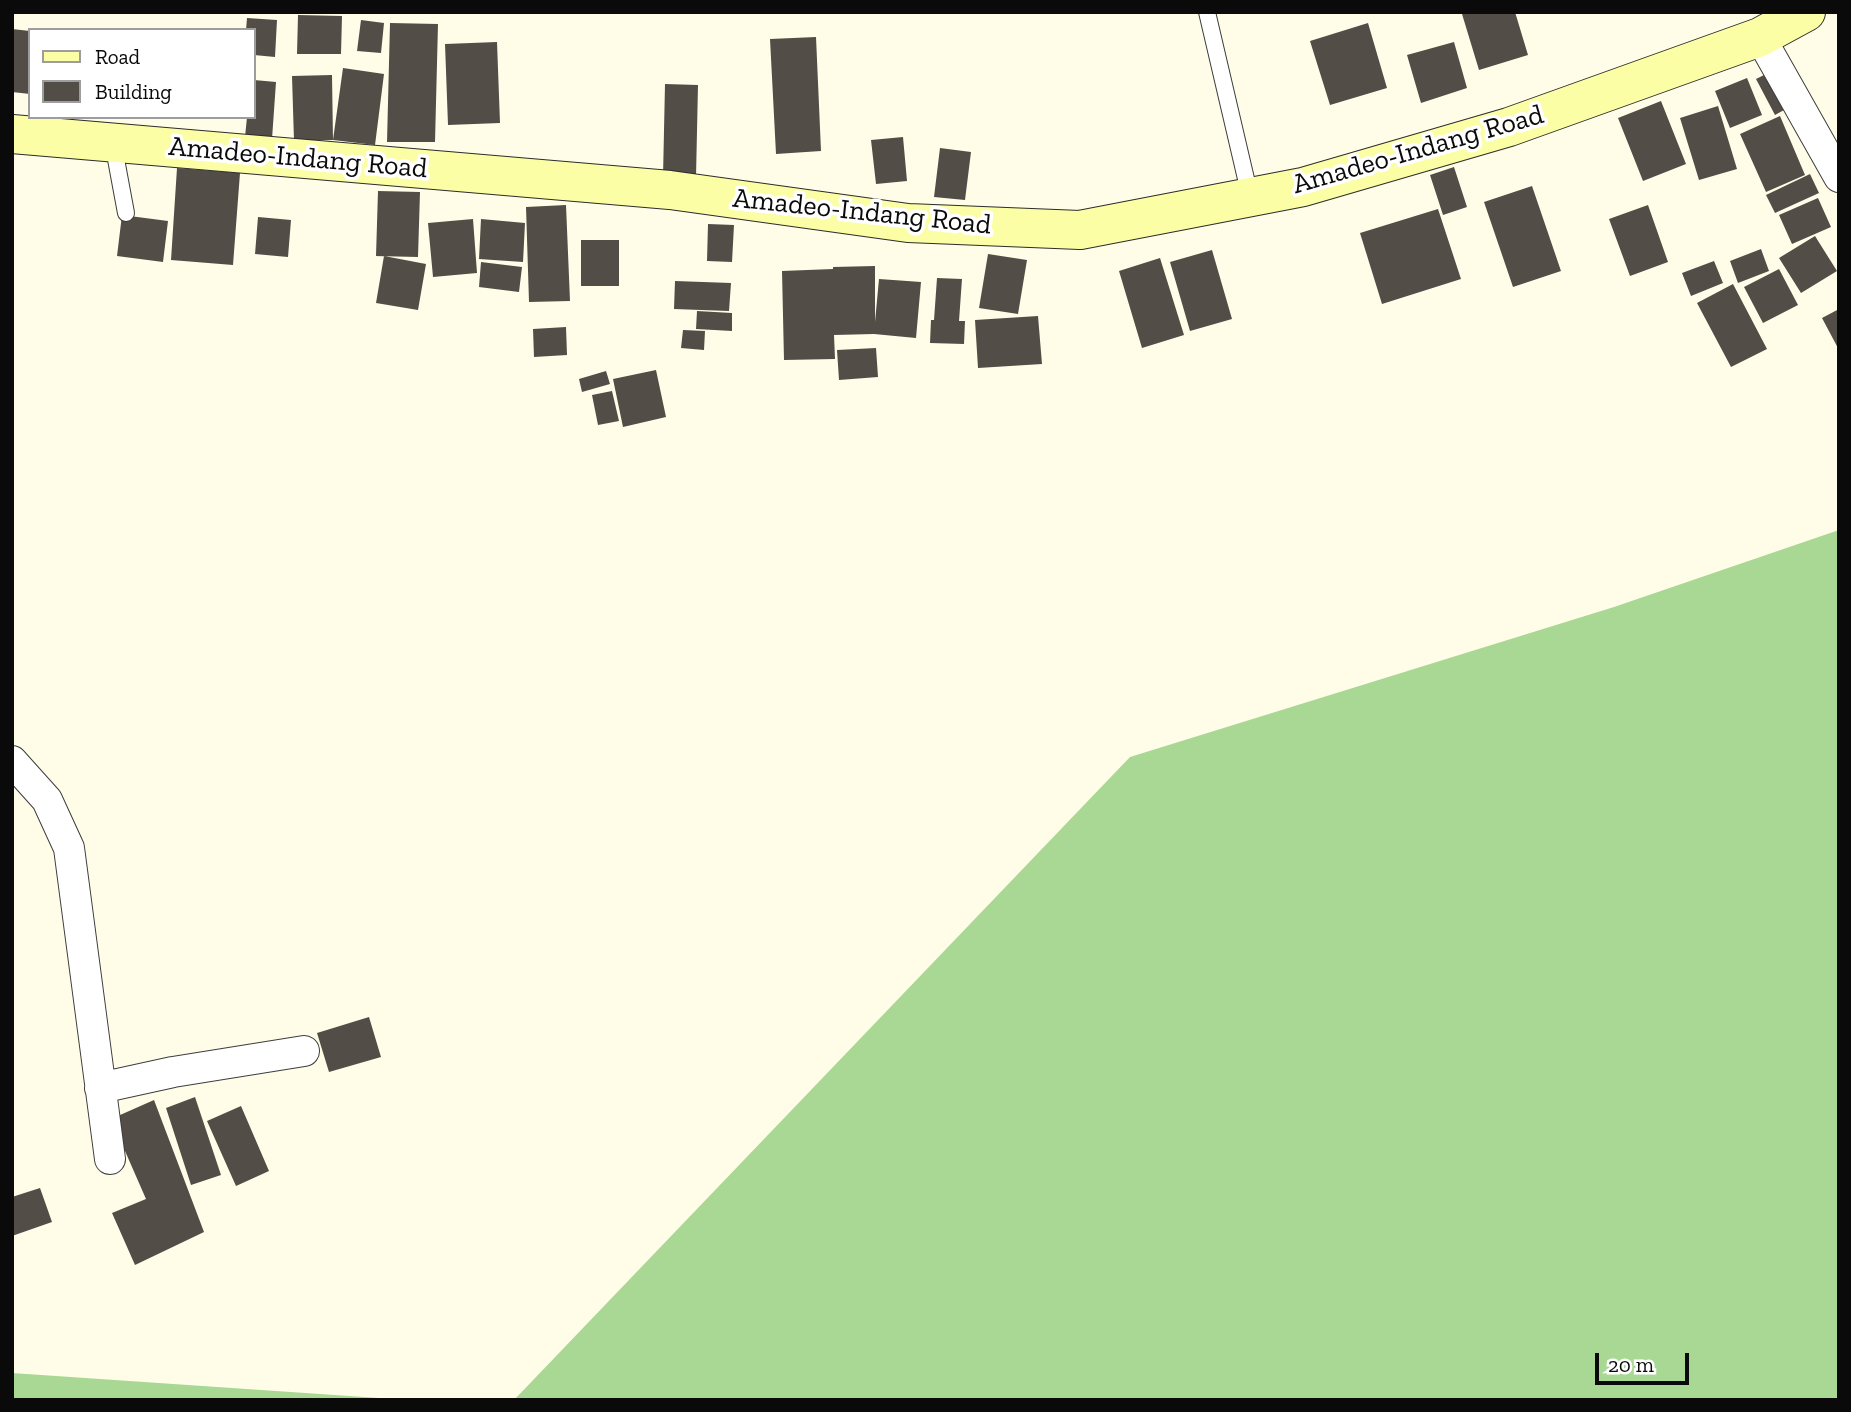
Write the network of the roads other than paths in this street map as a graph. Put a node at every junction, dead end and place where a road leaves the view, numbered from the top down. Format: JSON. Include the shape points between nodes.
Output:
{"nodes":[{"id":1,"x":1207,"y":12,"type":"edge"},
{"id":2,"x":1806,"y":12,"type":"edge"},
{"id":3,"x":1760,"y":37,"type":"junction"},
{"id":4,"x":12,"y":134,"type":"edge"},
{"id":5,"x":113,"y":143,"type":"junction"},
{"id":6,"x":1839,"y":177,"type":"edge"},
{"id":7,"x":1250,"y":196,"type":"junction"},
{"id":8,"x":126,"y":213,"type":"dead end"},
{"id":9,"x":12,"y":761,"type":"edge"},
{"id":10,"x":303,"y":1051,"type":"dead end"},
{"id":11,"x":100,"y":1088,"type":"junction"},
{"id":12,"x":110,"y":1159,"type":"dead end"}],
"edges":[{"from":1,"to":7,"type":"lane"},
{"from":2,"to":3,"type":"main road","name":"Amadeo-Indang Road"},
{"from":3,"to":6,"type":"street"},
{"from":3,"to":7,"type":"main road","name":"Amadeo-Indang Road","via":[[1509,127],[1303,187]]},
{"from":4,"to":5,"type":"main road","name":"Amadeo-Indang Road"},
{"from":5,"to":7,"type":"main road","name":"Amadeo-Indang Road","via":[[670,190],[908,223],[1080,230]]},
{"from":5,"to":8,"type":"lane"},
{"from":9,"to":11,"type":"street","via":[[47,800],[69,848]]},
{"from":10,"to":11,"type":"street"},
{"from":11,"to":12,"type":"street"}]}
